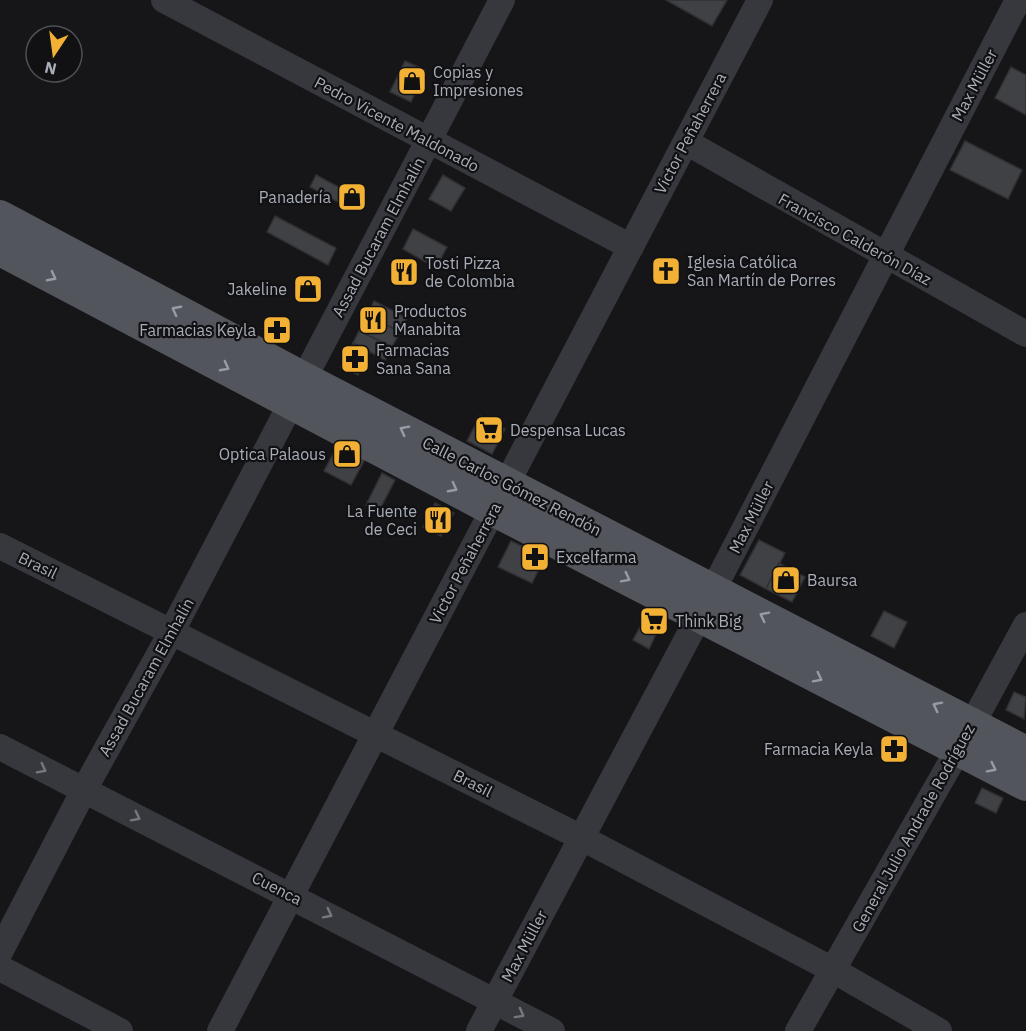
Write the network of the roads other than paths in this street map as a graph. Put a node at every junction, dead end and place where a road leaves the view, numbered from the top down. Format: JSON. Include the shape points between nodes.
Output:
{"nodes":[{"id":1,"x":164,"y":0,"type":"edge"},
{"id":2,"x":502,"y":0,"type":"edge"},
{"id":3,"x":760,"y":0,"type":"edge"},
{"id":4,"x":1018,"y":0,"type":"edge"},
{"id":5,"x":428,"y":141,"type":"junction"},
{"id":6,"x":686,"y":142,"type":"junction"},
{"id":7,"x":0,"y":216,"type":"edge"},
{"id":8,"x":631,"y":247,"type":"junction"},
{"id":9,"x":0,"y":250,"type":"edge"},
{"id":10,"x":884,"y":256,"type":"junction"},
{"id":11,"x":1026,"y":334,"type":"edge"},
{"id":12,"x":297,"y":390,"type":"junction"},
{"id":13,"x":500,"y":496,"type":"junction"},
{"id":14,"x":0,"y":546,"type":"edge"},
{"id":15,"x":706,"y":603,"type":"junction"},
{"id":16,"x":1026,"y":625,"type":"edge"},
{"id":17,"x":172,"y":631,"type":"junction"},
{"id":18,"x":375,"y":735,"type":"junction"},
{"id":19,"x":965,"y":737,"type":"junction"},
{"id":20,"x":0,"y":747,"type":"edge"},
{"id":21,"x":1026,"y":752,"type":"edge"},
{"id":22,"x":1026,"y":785,"type":"edge"},
{"id":23,"x":84,"y":790,"type":"junction"},
{"id":24,"x":582,"y":838,"type":"junction"},
{"id":25,"x":291,"y":896,"type":"junction"},
{"id":26,"x":0,"y":952,"type":"edge"},
{"id":27,"x":0,"y":968,"type":"edge"},
{"id":28,"x":833,"y":970,"type":"junction"},
{"id":29,"x":495,"y":1000,"type":"junction"},
{"id":30,"x":120,"y":1031,"type":"edge"},
{"id":31,"x":220,"y":1031,"type":"edge"},
{"id":32,"x":479,"y":1031,"type":"edge"},
{"id":33,"x":552,"y":1031,"type":"edge"},
{"id":34,"x":798,"y":1031,"type":"edge"},
{"id":35,"x":939,"y":1031,"type":"edge"}],
"edges":[{"from":1,"to":5,"type":"street","name":"Pedro Vicente Maldonado"},
{"from":2,"to":5,"type":"street","name":"Assad Bucaram Elmhalín"},
{"from":3,"to":6,"type":"street","name":"Victor Peñaherrera"},
{"from":4,"to":10,"type":"street","name":"Max Müller"},
{"from":5,"to":8,"type":"street","name":"Pedro Vicente Maldonado"},
{"from":5,"to":12,"type":"street","name":"Assad Bucaram Elmhalín"},
{"from":6,"to":8,"type":"street","name":"Victor Peñaherrera"},
{"from":6,"to":10,"type":"street","name":"Francisco Calderón Díaz"},
{"from":12,"to":7,"type":"main road","name":"Calle Carlos Gómez Rendón","one_way":true},
{"from":8,"to":13,"type":"street","name":"Victor Peñaherrera"},
{"from":9,"to":12,"type":"main road","name":"Calle Carlos Gómez Rendón","one_way":true},
{"from":10,"to":11,"type":"street","name":"Francisco Calderón Díaz"},
{"from":10,"to":15,"type":"street","name":"Max Müller"},
{"from":12,"to":13,"type":"main road","name":"Calle Carlos Gómez Rendón"},
{"from":12,"to":17,"type":"street","name":"Assad Bucaram Elmhalín"},
{"from":13,"to":15,"type":"main road","name":"Calle Carlos Gómez Rendón"},
{"from":13,"to":18,"type":"street","name":"Victor Peñaherrera"},
{"from":14,"to":17,"type":"street","name":"Brasil"},
{"from":15,"to":19,"type":"main road","name":"Calle Carlos Gómez Rendón"},
{"from":15,"to":24,"type":"street","name":"Max Müller"},
{"from":16,"to":19,"type":"street","name":"General Julio Andrade Rodríguez"},
{"from":17,"to":18,"type":"street","name":"Brasil"},
{"from":17,"to":23,"type":"street","name":"Assad Bucaram Elmhalín"},
{"from":18,"to":24,"type":"street","name":"Brasil"},
{"from":18,"to":25,"type":"street","name":"Victor Peñaherrera"},
{"from":19,"to":21,"type":"main road","name":"Calle Carlos Gómez Rendón"},
{"from":19,"to":22,"type":"main road","name":"Calle Carlos Gómez Rendón","one_way":true},
{"from":19,"to":28,"type":"street","name":"General Julio Andrade Rodríguez"},
{"from":20,"to":23,"type":"street","name":"Cuenca","one_way":true},
{"from":23,"to":25,"type":"street","name":"Cuenca","one_way":true},
{"from":23,"to":26,"type":"street","name":"Assad Bucaram Elmhalín"},
{"from":24,"to":28,"type":"street","name":"Brasil"},
{"from":24,"to":29,"type":"street","name":"Max Müller"},
{"from":25,"to":29,"type":"street","name":"Cuenca","one_way":true},
{"from":25,"to":31,"type":"street","name":"Victor Peñaherrera"},
{"from":27,"to":30,"type":"street"},
{"from":28,"to":34,"type":"street","name":"General Julio Andrade Rodríguez"},
{"from":28,"to":35,"type":"street","name":"Brasil"},
{"from":29,"to":32,"type":"street","name":"Max Müller"},
{"from":29,"to":33,"type":"street","name":"Cuenca","one_way":true}]}
